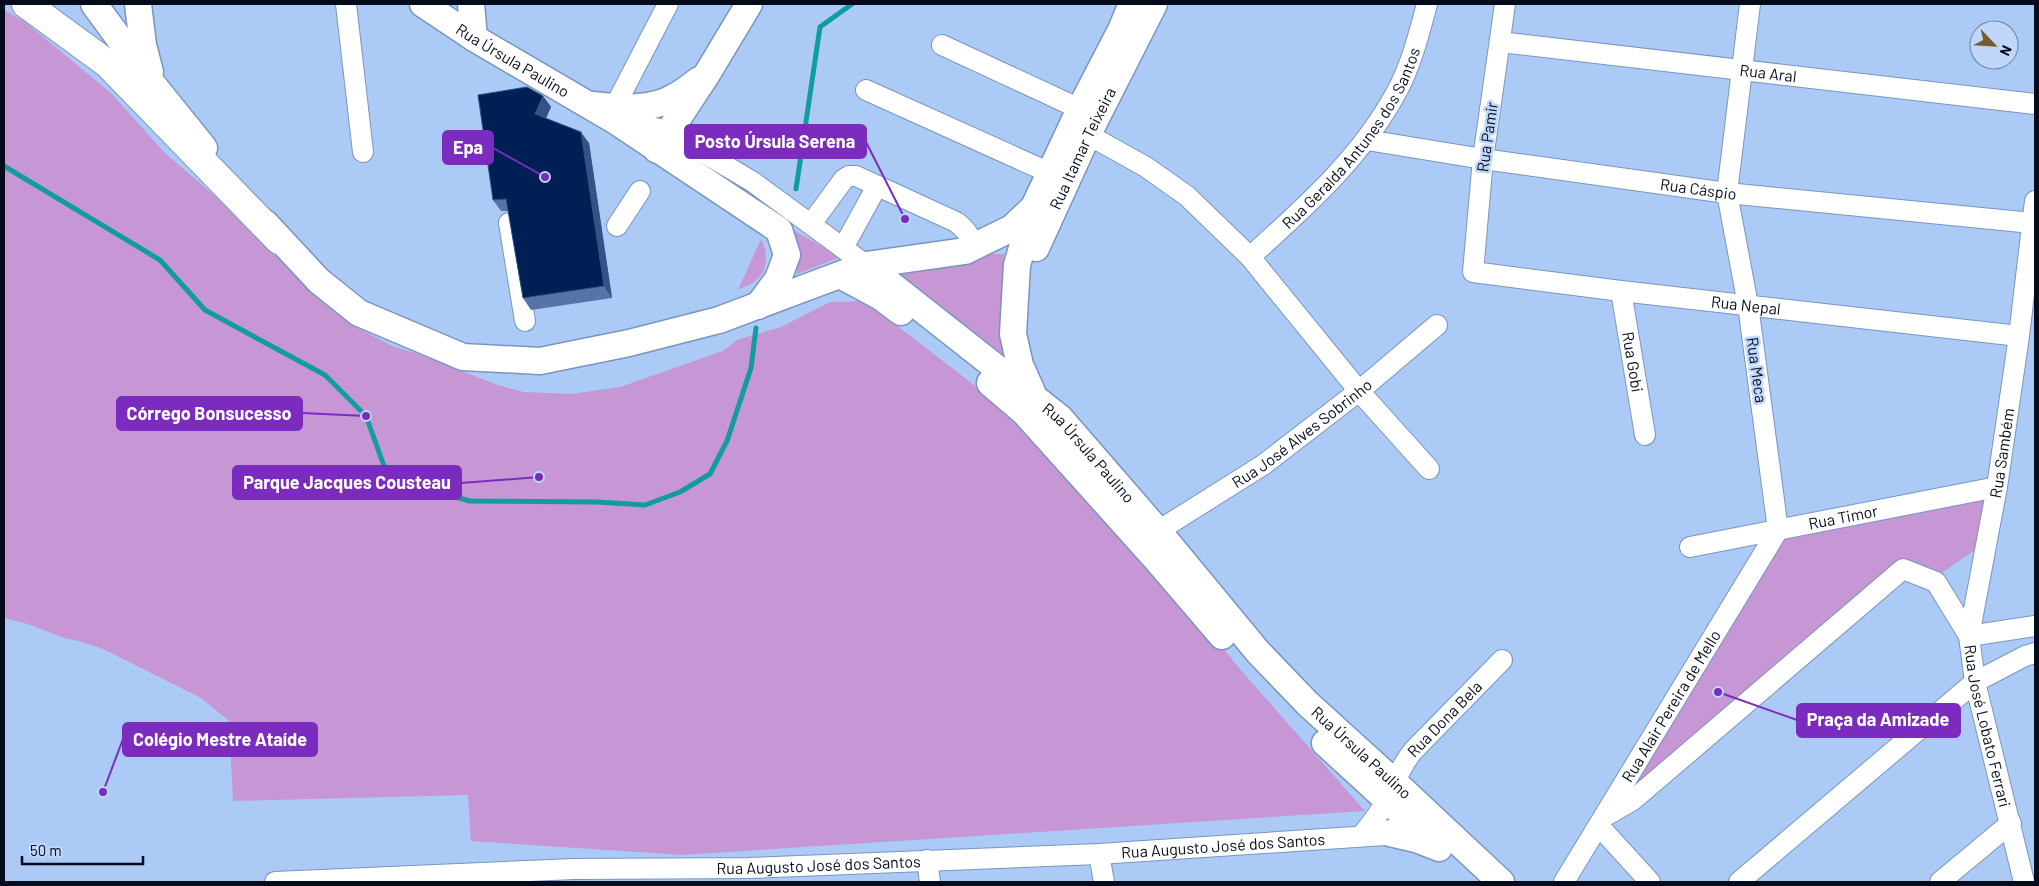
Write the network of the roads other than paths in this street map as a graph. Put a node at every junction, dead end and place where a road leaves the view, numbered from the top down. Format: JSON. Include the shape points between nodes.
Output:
{"nodes":[{"id":1,"x":26,"y":4,"type":"edge"},
{"id":2,"x":94,"y":4,"type":"edge"},
{"id":3,"x":138,"y":4,"type":"edge"},
{"id":4,"x":346,"y":4,"type":"edge"},
{"id":5,"x":424,"y":4,"type":"edge"},
{"id":6,"x":471,"y":4,"type":"edge"},
{"id":7,"x":668,"y":4,"type":"edge"},
{"id":8,"x":749,"y":4,"type":"edge"},
{"id":9,"x":1132,"y":4,"type":"edge"},
{"id":10,"x":1154,"y":4,"type":"edge"},
{"id":11,"x":1428,"y":4,"type":"edge"},
{"id":12,"x":1505,"y":4,"type":"edge"},
{"id":13,"x":1750,"y":4,"type":"edge"},
{"id":14,"x":474,"y":38,"type":"junction"},
{"id":15,"x":1500,"y":42,"type":"junction"},
{"id":16,"x":942,"y":45,"type":"dead end"},
{"id":17,"x":1741,"y":69,"type":"junction"},
{"id":18,"x":707,"y":74,"type":"junction"},
{"id":19,"x":154,"y":86,"type":"junction"},
{"id":20,"x":866,"y":90,"type":"dead end"},
{"id":21,"x":2035,"y":104,"type":"edge"},
{"id":22,"x":603,"y":109,"type":"junction"},
{"id":23,"x":1080,"y":123,"type":"junction"},
{"id":24,"x":1367,"y":140,"type":"junction"},
{"id":25,"x":663,"y":141,"type":"junction"},
{"id":26,"x":363,"y":152,"type":"dead end"},
{"id":27,"x":1483,"y":159,"type":"junction"},
{"id":28,"x":1050,"y":173,"type":"junction"},
{"id":29,"x":877,"y":186,"type":"junction"},
{"id":30,"x":640,"y":191,"type":"dead end"},
{"id":31,"x":1727,"y":193,"type":"junction"},
{"id":32,"x":2035,"y":202,"type":"edge"},
{"id":33,"x":1034,"y":207,"type":"junction"},
{"id":34,"x":509,"y":222,"type":"edge"},
{"id":35,"x":2032,"y":223,"type":"junction"},
{"id":36,"x":811,"y":224,"type":"junction"},
{"id":37,"x":617,"y":226,"type":"dead end"},
{"id":38,"x":279,"y":240,"type":"junction"},
{"id":39,"x":843,"y":248,"type":"junction"},
{"id":40,"x":975,"y":248,"type":"junction"},
{"id":41,"x":1250,"y":257,"type":"junction"},
{"id":42,"x":866,"y":265,"type":"junction"},
{"id":43,"x":1473,"y":272,"type":"joint"},
{"id":44,"x":840,"y":275,"type":"junction"},
{"id":45,"x":1621,"y":291,"type":"junction"},
{"id":46,"x":1015,"y":294,"type":"junction"},
{"id":47,"x":758,"y":306,"type":"junction"},
{"id":48,"x":1748,"y":306,"type":"junction"},
{"id":49,"x":525,"y":320,"type":"dead end"},
{"id":50,"x":1437,"y":325,"type":"dead end"},
{"id":51,"x":2019,"y":336,"type":"junction"},
{"id":52,"x":1359,"y":392,"type":"junction"},
{"id":53,"x":1033,"y":396,"type":"junction"},
{"id":54,"x":1645,"y":435,"type":"dead end"},
{"id":55,"x":1429,"y":469,"type":"dead end"},
{"id":56,"x":1996,"y":487,"type":"junction"},
{"id":57,"x":1778,"y":530,"type":"junction"},
{"id":58,"x":1158,"y":531,"type":"junction"},
{"id":59,"x":1690,"y":547,"type":"dead end"},
{"id":60,"x":2035,"y":626,"type":"edge"},
{"id":61,"x":1969,"y":636,"type":"junction"},
{"id":62,"x":2035,"y":653,"type":"edge"},
{"id":63,"x":1502,"y":660,"type":"dead end"},
{"id":64,"x":1976,"y":682,"type":"junction"},
{"id":65,"x":1390,"y":791,"type":"junction"},
{"id":66,"x":1602,"y":821,"type":"junction"},
{"id":67,"x":1409,"y":822,"type":"junction"},
{"id":68,"x":2011,"y":823,"type":"junction"},
{"id":69,"x":1361,"y":836,"type":"junction"},
{"id":70,"x":1099,"y":854,"type":"junction"},
{"id":71,"x":927,"y":860,"type":"junction"},
{"id":72,"x":575,"y":875,"type":"edge"},
{"id":73,"x":751,"y":875,"type":"edge"},
{"id":74,"x":399,"y":879,"type":"edge"},
{"id":75,"x":275,"y":882,"type":"edge"},
{"id":76,"x":930,"y":882,"type":"edge"},
{"id":77,"x":1104,"y":882,"type":"edge"},
{"id":78,"x":1475,"y":882,"type":"edge"},
{"id":79,"x":1501,"y":882,"type":"edge"},
{"id":80,"x":1564,"y":882,"type":"edge"},
{"id":81,"x":1650,"y":882,"type":"edge"},
{"id":82,"x":1739,"y":882,"type":"edge"},
{"id":83,"x":1940,"y":882,"type":"edge"},
{"id":84,"x":2024,"y":882,"type":"edge"}],
"edges":[{"from":1,"to":38,"type":"highway","via":[[108,64]]},
{"from":2,"to":19,"type":"main road","name":"Rua Itamar Teixeira"},
{"from":3,"to":19,"type":"main road","via":[[143,45]]},
{"from":4,"to":26,"type":"street"},
{"from":5,"to":14,"type":"main road","name":"Rua Úrsula Paulino"},
{"from":6,"to":14,"type":"main road"},
{"from":7,"to":22,"type":"street"},
{"from":8,"to":18,"type":"main road"},
{"from":9,"to":23,"type":"main road","name":"Rua Itamar Teixeira"},
{"from":10,"to":23,"type":"main road","name":"Rua Itamar Teixeira"},
{"from":11,"to":24,"type":"street","name":"Rua Geralda Antunes dos Santos","via":[[1418,40],[1397,92]]},
{"from":12,"to":15,"type":"street","name":"Rua Pamir"},
{"from":13,"to":17,"type":"street","name":"Rua Meca"},
{"from":14,"to":22,"type":"main road","name":"Rua Úrsula Paulino"},
{"from":15,"to":17,"type":"street","name":"Rua Aral"},
{"from":15,"to":27,"type":"street","name":"Rua Pamir"},
{"from":16,"to":23,"type":"street"},
{"from":17,"to":21,"type":"street","name":"Rua Aral"},
{"from":17,"to":31,"type":"street","name":"Rua Meca"},
{"from":18,"to":22,"type":"main road","via":[[675,97],[657,104]]},
{"from":18,"to":25,"type":"main road"},
{"from":19,"to":38,"type":"main road","name":"Rua Itamar Teixeira"},
{"from":20,"to":28,"type":"street"},
{"from":22,"to":25,"type":"main road","name":"Rua Úrsula Paulino"},
{"from":23,"to":28,"type":"main road","name":"Rua Itamar Teixeira"},
{"from":23,"to":41,"type":"street","via":[[1187,196]]},
{"from":23,"to":46,"type":"main road","name":"Rua Itamar Teixeira"},
{"from":24,"to":27,"type":"street","name":"Rua Cáspio"},
{"from":24,"to":41,"type":"street","name":"Rua Geralda Antunes dos Santos","via":[[1322,192]]},
{"from":25,"to":36,"type":"street","name":"Rua Úrsula Paulino","via":[[753,182]]},
{"from":25,"to":47,"type":"main road","name":"Rua Úrsula Paulino","via":[[778,230],[787,255],[778,279]]},
{"from":27,"to":31,"type":"street","name":"Rua Cáspio"},
{"from":27,"to":43,"type":"street","name":"Rua Pamir"},
{"from":28,"to":33,"type":"main road","name":"Rua Itamar Teixeira"},
{"from":29,"to":36,"type":"street","via":[[849,176]]},
{"from":29,"to":39,"type":"street"},
{"from":29,"to":40,"type":"street","via":[[964,228]]},
{"from":30,"to":37,"type":"street"},
{"from":31,"to":35,"type":"street","name":"Rua Cáspio"},
{"from":31,"to":48,"type":"street","name":"Rua Meca"},
{"from":32,"to":35,"type":"street","name":"Rua Sambém"},
{"from":33,"to":40,"type":"main road","name":"Rua Itamar Teixeira","via":[[1012,228]]},
{"from":33,"to":46,"type":"main road","name":"Rua Itamar Teixeira","via":[[1017,265]]},
{"from":34,"to":49,"type":"street"},
{"from":35,"to":51,"type":"street","name":"Rua Sambém"},
{"from":36,"to":39,"type":"street","name":"Rua Úrsula Paulino"},
{"from":38,"to":47,"type":"main road","name":"Rua Itamar Teixeira","via":[[319,281],[359,313],[463,357],[540,361],[629,344]]},
{"from":39,"to":42,"type":"street","name":"Rua Úrsula Paulino"},
{"from":40,"to":42,"type":"main road","name":"Rua Itamar Teixeira"},
{"from":41,"to":52,"type":"street"},
{"from":42,"to":44,"type":"main road","name":"Rua Itamar Teixeira"},
{"from":42,"to":53,"type":"main road","name":"Rua Úrsula Paulino"},
{"from":43,"to":45,"type":"street","name":"Rua Nepal"},
{"from":44,"to":47,"type":"main road","name":"Rua Itamar Teixeira"},
{"from":44,"to":65,"type":"main road","name":"Rua Úrsula Paulino","via":[[916,322],[1024,412],[1288,708]]},
{"from":45,"to":48,"type":"street","name":"Rua Nepal"},
{"from":45,"to":54,"type":"street","name":"Rua Gobi"},
{"from":46,"to":53,"type":"main road","name":"Rua Itamar Teixeira","via":[[1013,334],[1020,365]]},
{"from":48,"to":51,"type":"street","name":"Rua Nepal"},
{"from":48,"to":57,"type":"street","name":"Rua Meca"},
{"from":50,"to":52,"type":"street","name":"Rua José Alves Sobrinho"},
{"from":51,"to":56,"type":"street","name":"Rua Sambém"},
{"from":52,"to":55,"type":"street"},
{"from":52,"to":58,"type":"street","name":"Rua José Alves Sobrinho","via":[[1264,465]]},
{"from":53,"to":58,"type":"main road","name":"Rua Úrsula Paulino","via":[[1060,418]]},
{"from":56,"to":57,"type":"street","name":"Rua Timor"},
{"from":56,"to":61,"type":"street","name":"Rua Sambém"},
{"from":57,"to":59,"type":"street","name":"Rua Timor"},
{"from":57,"to":66,"type":"street","name":"Rua Alair Pereira de Mello"},
{"from":58,"to":65,"type":"main road","name":"Rua Úrsula Paulino","via":[[1258,652]]},
{"from":60,"to":61,"type":"street"},
{"from":61,"to":64,"type":"street","name":"Rua José Lobato Ferrari"},
{"from":61,"to":66,"type":"street","name":"Rua José Lobato Ferrari","via":[[1936,582],[1903,570],[1633,800]]},
{"from":62,"to":64,"type":"street"},
{"from":63,"to":65,"type":"street","name":"Rua Dona Bela","via":[[1413,751]]},
{"from":64,"to":68,"type":"street","name":"Rua José Lobato Ferrari"},
{"from":64,"to":82,"type":"street"},
{"from":65,"to":67,"type":"main road","name":"Rua Úrsula Paulino"},
{"from":65,"to":69,"type":"street"},
{"from":66,"to":80,"type":"street","name":"Rua Alair Pereira de Mello"},
{"from":66,"to":81,"type":"street"},
{"from":67,"to":69,"type":"street","name":"Rua Augusto José dos Santos"},
{"from":67,"to":78,"type":"main road","name":"Rua Úrsula Paulino"},
{"from":67,"to":79,"type":"main road","name":"Rua Úrsula Paulino"},
{"from":68,"to":83,"type":"street"},
{"from":68,"to":84,"type":"street","name":"Rua José Lobato Ferrari"},
{"from":69,"to":70,"type":"street","name":"Rua Augusto José dos Santos"},
{"from":70,"to":71,"type":"street","name":"Rua Augusto José dos Santos"},
{"from":70,"to":77,"type":"street"},
{"from":71,"to":73,"type":"street","name":"Rua Augusto José dos Santos"},
{"from":71,"to":76,"type":"street"},
{"from":72,"to":73,"type":"street","name":"Rua Augusto José dos Santos"},
{"from":72,"to":74,"type":"street","name":"Rua Augusto José dos Santos"},
{"from":74,"to":75,"type":"street","name":"Rua Augusto José dos Santos"}]}
